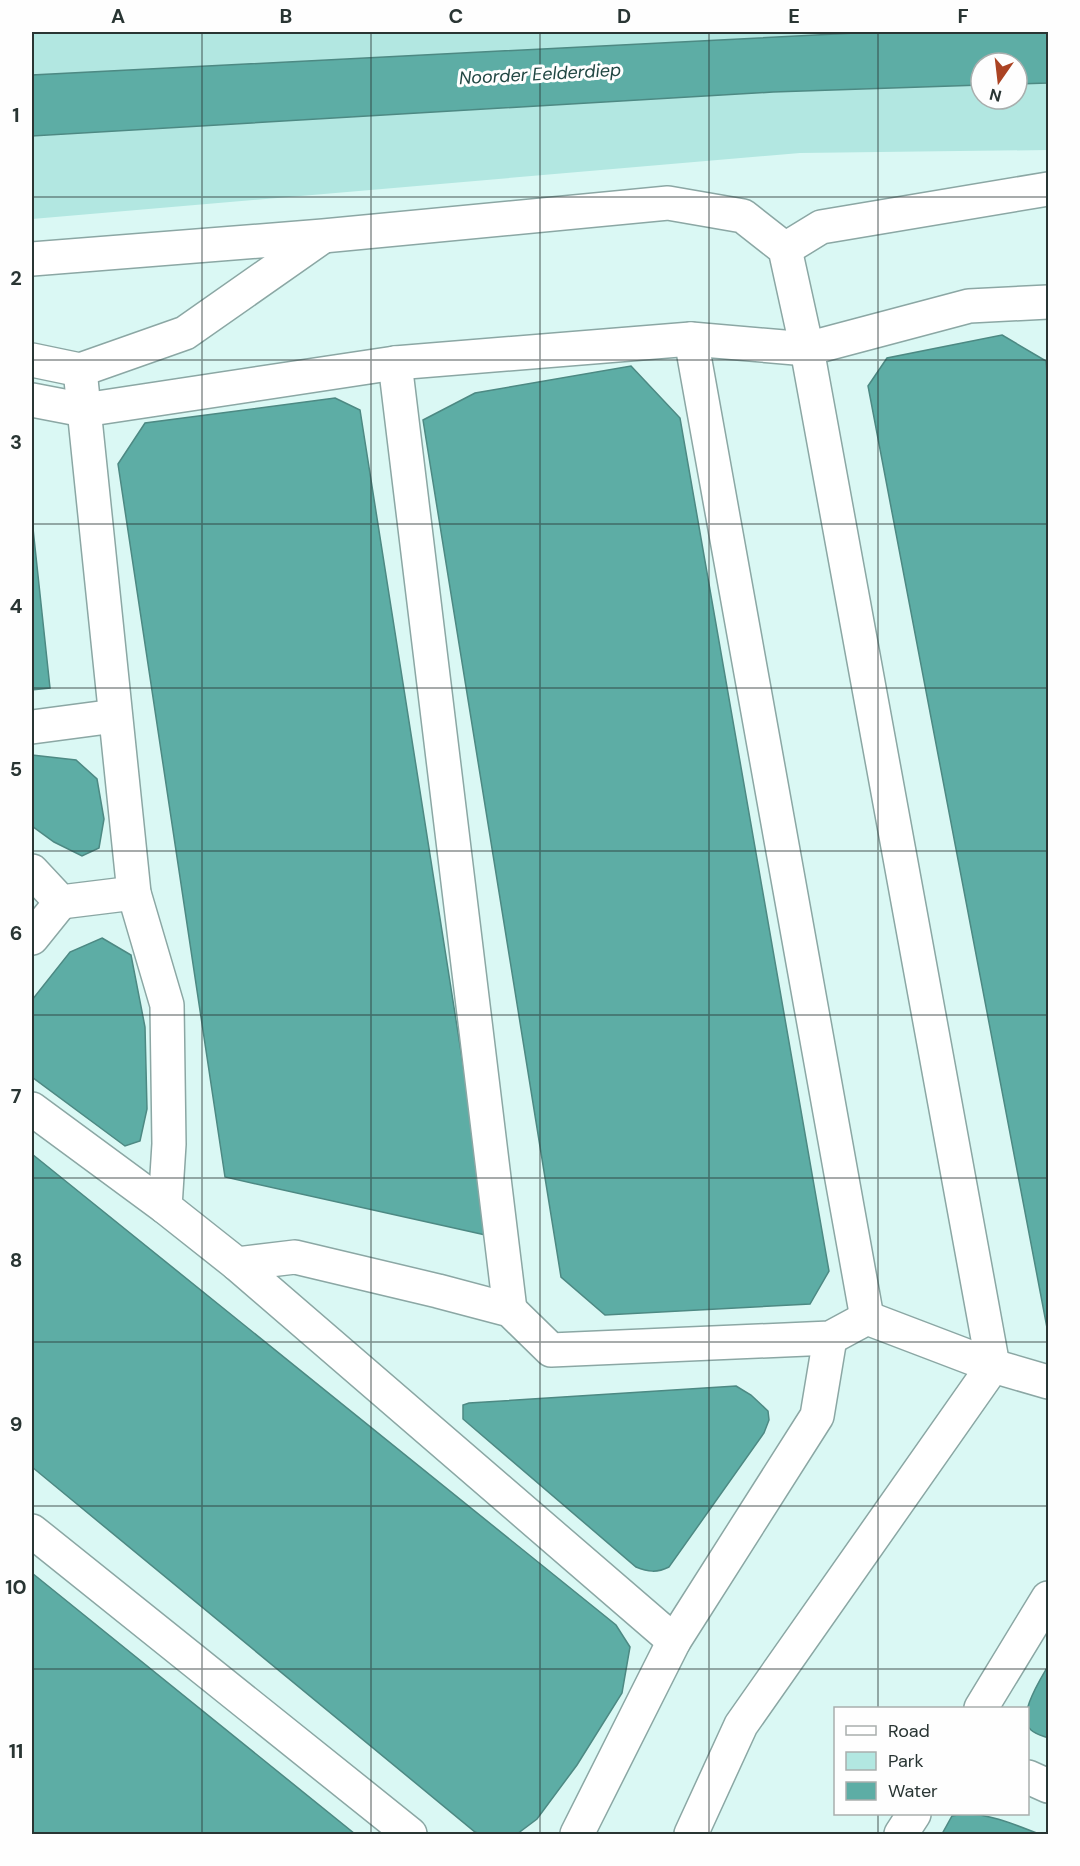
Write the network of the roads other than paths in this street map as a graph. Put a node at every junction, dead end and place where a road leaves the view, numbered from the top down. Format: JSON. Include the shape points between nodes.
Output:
{"nodes":[{"id":1,"x":1048,"y":189,"type":"edge"},
{"id":2,"x":323,"y":236,"type":"junction"},
{"id":3,"x":785,"y":249,"type":"junction"},
{"id":4,"x":32,"y":259,"type":"edge"},
{"id":5,"x":1048,"y":302,"type":"edge"},
{"id":6,"x":691,"y":339,"type":"junction"},
{"id":7,"x":807,"y":349,"type":"junction"},
{"id":8,"x":32,"y":360,"type":"edge"},
{"id":9,"x":395,"y":363,"type":"junction"},
{"id":10,"x":80,"y":370,"type":"junction"},
{"id":11,"x":32,"y":400,"type":"edge"},
{"id":12,"x":84,"y":410,"type":"junction"},
{"id":13,"x":115,"y":716,"type":"junction"},
{"id":14,"x":32,"y":727,"type":"edge"},
{"id":15,"x":32,"y":871,"type":"edge"},
{"id":16,"x":134,"y":892,"type":"junction"},
{"id":17,"x":61,"y":902,"type":"junction"},
{"id":18,"x":32,"y":938,"type":"edge"},
{"id":19,"x":32,"y":1109,"type":"edge"},
{"id":20,"x":165,"y":1207,"type":"junction"},
{"id":21,"x":237,"y":1264,"type":"junction"},
{"id":22,"x":510,"y":1310,"type":"junction"},
{"id":23,"x":867,"y":1318,"type":"junction"},
{"id":24,"x":830,"y":1338,"type":"junction"},
{"id":25,"x":993,"y":1366,"type":"junction"},
{"id":26,"x":1048,"y":1382,"type":"edge"},
{"id":27,"x":32,"y":1531,"type":"edge"},
{"id":28,"x":1048,"y":1598,"type":"edge"},
{"id":29,"x":674,"y":1641,"type":"junction"},
{"id":30,"x":982,"y":1707,"type":"edge"},
{"id":31,"x":1029,"y":1777,"type":"edge"},
{"id":32,"x":1048,"y":1786,"type":"edge"},
{"id":33,"x":913,"y":1815,"type":"edge"},
{"id":34,"x":410,"y":1834,"type":"edge"},
{"id":35,"x":577,"y":1834,"type":"edge"},
{"id":36,"x":691,"y":1834,"type":"edge"},
{"id":37,"x":901,"y":1834,"type":"edge"}],
"edges":[{"from":1,"to":3,"type":"lane","via":[[821,227]]},
{"from":2,"to":3,"type":"lane","via":[[668,203],[743,216]]},
{"from":2,"to":4,"type":"lane"},
{"from":2,"to":10,"type":"lane","via":[[185,333]]},
{"from":3,"to":7,"type":"lane"},
{"from":5,"to":7,"type":"lane","via":[[969,306]]},
{"from":6,"to":7,"type":"lane"},
{"from":6,"to":9,"type":"lane"},
{"from":6,"to":23,"type":"lane"},
{"from":7,"to":25,"type":"lane"},
{"from":8,"to":10,"type":"lane"},
{"from":9,"to":12,"type":"lane"},
{"from":9,"to":22,"type":"lane"},
{"from":10,"to":12,"type":"lane"},
{"from":11,"to":12,"type":"lane"},
{"from":12,"to":13,"type":"lane"},
{"from":13,"to":14,"type":"lane"},
{"from":13,"to":16,"type":"lane"},
{"from":15,"to":17,"type":"lane"},
{"from":16,"to":17,"type":"lane"},
{"from":16,"to":20,"type":"lane","via":[[167,1005],[169,1144]]},
{"from":17,"to":18,"type":"lane"},
{"from":19,"to":20,"type":"lane"},
{"from":20,"to":21,"type":"lane"},
{"from":21,"to":22,"type":"lane","via":[[295,1257]]},
{"from":21,"to":29,"type":"lane"},
{"from":22,"to":24,"type":"lane","via":[[551,1350]]},
{"from":23,"to":24,"type":"lane"},
{"from":23,"to":25,"type":"lane"},
{"from":24,"to":29,"type":"lane","via":[[817,1416]]},
{"from":25,"to":26,"type":"lane"},
{"from":25,"to":36,"type":"lane","via":[[741,1725]]},
{"from":27,"to":34,"type":"lane"},
{"from":28,"to":30,"type":"lane"},
{"from":29,"to":35,"type":"lane"},
{"from":31,"to":32,"type":"lane"},
{"from":33,"to":37,"type":"lane"}]}
